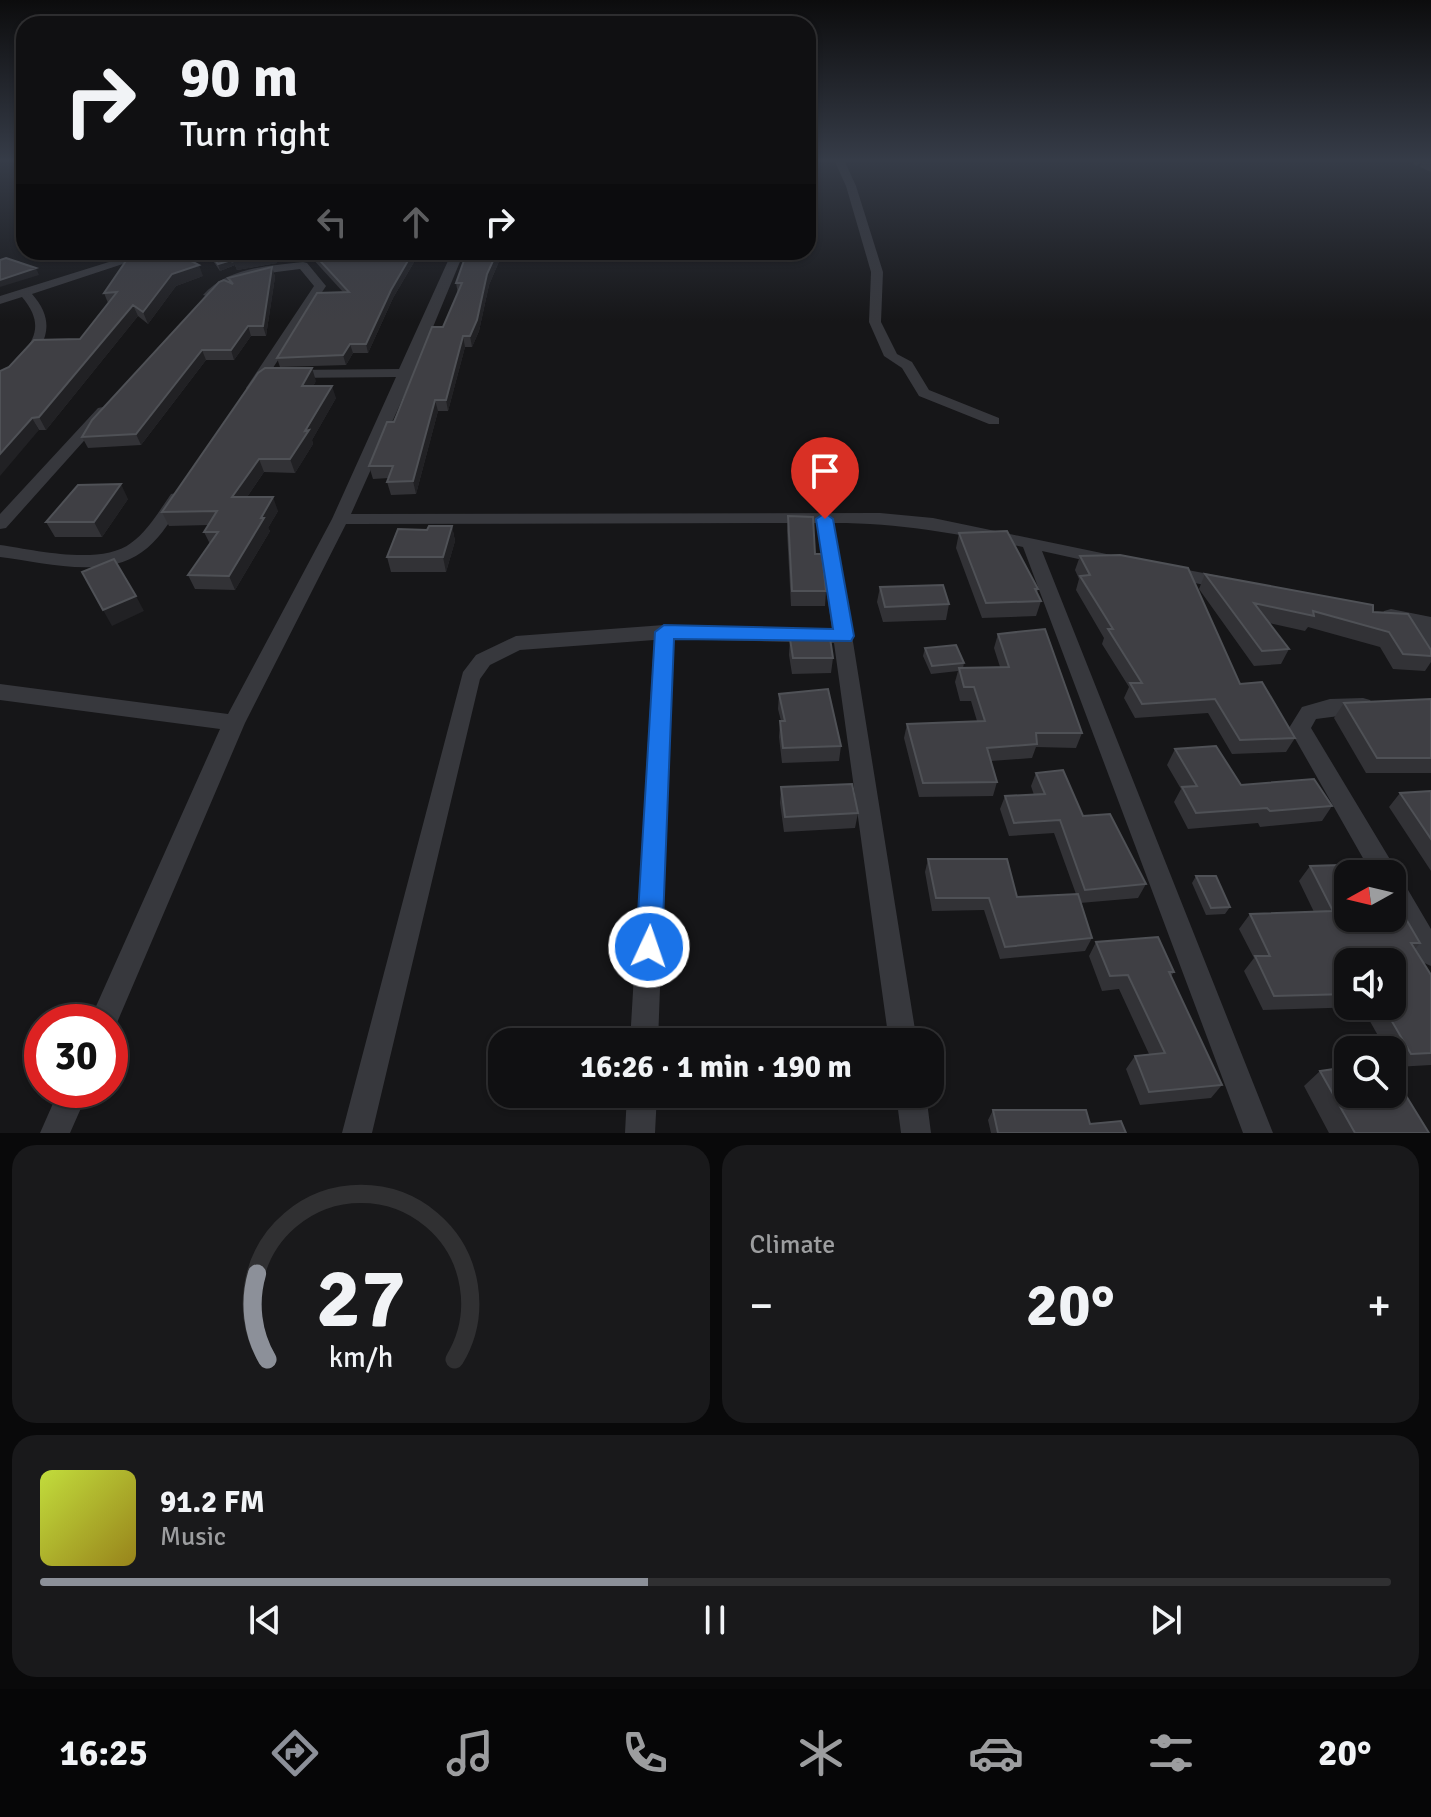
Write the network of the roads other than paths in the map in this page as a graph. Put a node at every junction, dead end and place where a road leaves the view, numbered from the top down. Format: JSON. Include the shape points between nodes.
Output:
{"nodes":[{"id":1,"x":860,"y":215,"type":"edge"},
{"id":2,"x":127,"y":260,"type":"edge"},
{"id":3,"x":299,"y":260,"type":"edge"},
{"id":4,"x":307,"y":260,"type":"edge"},
{"id":5,"x":455,"y":260,"type":"edge"},
{"id":6,"x":24,"y":292,"type":"junction"},
{"id":7,"x":0,"y":300,"type":"edge"},
{"id":8,"x":197,"y":308,"type":"edge"},
{"id":9,"x":407,"y":373,"type":"junction"},
{"id":10,"x":263,"y":374,"type":"junction"},
{"id":11,"x":0,"y":381,"type":"edge"},
{"id":12,"x":114,"y":399,"type":"edge"},
{"id":13,"x":246,"y":399,"type":"edge"},
{"id":14,"x":994,"y":421,"type":"dead end"},
{"id":15,"x":186,"y":485,"type":"edge"},
{"id":16,"x":340,"y":519,"type":"junction"},
{"id":17,"x":825,"y":519,"type":"junction"},
{"id":18,"x":0,"y":524,"type":"edge"},
{"id":19,"x":1031,"y":545,"type":"junction"},
{"id":20,"x":0,"y":551,"type":"edge"},
{"id":21,"x":1123,"y":563,"type":"edge"},
{"id":22,"x":1154,"y":569,"type":"edge"},
{"id":23,"x":1246,"y":587,"type":"edge"},
{"id":24,"x":1369,"y":612,"type":"edge"},
{"id":25,"x":1423,"y":622,"type":"edge"},
{"id":26,"x":664,"y":632,"type":"junction"},
{"id":27,"x":844,"y":636,"type":"junction"},
{"id":28,"x":1431,"y":642,"type":"edge"},
{"id":29,"x":0,"y":692,"type":"edge"},
{"id":30,"x":1388,"y":705,"type":"edge"},
{"id":31,"x":234,"y":723,"type":"junction"},
{"id":32,"x":1377,"y":860,"type":"edge"},
{"id":33,"x":1406,"y":910,"type":"edge"},
{"id":34,"x":1431,"y":953,"type":"edge"},
{"id":35,"x":111,"y":1004,"type":"edge"},
{"id":36,"x":645,"y":1028,"type":"edge"},
{"id":37,"x":901,"y":1028,"type":"edge"},
{"id":38,"x":66,"y":1108,"type":"edge"},
{"id":39,"x":641,"y":1108,"type":"edge"},
{"id":40,"x":913,"y":1108,"type":"edge"},
{"id":41,"x":55,"y":1133,"type":"edge"},
{"id":42,"x":357,"y":1133,"type":"edge"},
{"id":43,"x":640,"y":1133,"type":"edge"},
{"id":44,"x":916,"y":1133,"type":"edge"},
{"id":45,"x":1258,"y":1133,"type":"edge"}],
"edges":[{"from":1,"to":14,"type":"street","via":[[877,272],[875,322],[891,356],[907,365],[924,393]]},
{"from":2,"to":6,"type":"street"},
{"from":3,"to":8,"type":"street","via":[[217,286]]},
{"from":4,"to":10,"type":"street","via":[[320,286]]},
{"from":5,"to":9,"type":"street"},
{"from":6,"to":7,"type":"street"},
{"from":6,"to":11,"type":"street","via":[[42,309],[44,329],[32,352]]},
{"from":9,"to":10,"type":"street"},
{"from":9,"to":16,"type":"street"},
{"from":10,"to":13,"type":"street"},
{"from":12,"to":18,"type":"street"},
{"from":15,"to":20,"type":"street","via":[[132,552],[101,561]]},
{"from":16,"to":17,"type":"street"},
{"from":16,"to":31,"type":"street"},
{"from":17,"to":19,"type":"street","via":[[933,523]]},
{"from":17,"to":27,"type":"street"},
{"from":19,"to":21,"type":"street"},
{"from":19,"to":45,"type":"street"},
{"from":22,"to":23,"type":"street"},
{"from":24,"to":25,"type":"street"},
{"from":25,"to":28,"type":"street"},
{"from":26,"to":27,"type":"street"},
{"from":26,"to":36,"type":"street"},
{"from":26,"to":42,"type":"street","via":[[516,643],[483,660],[470,677]]},
{"from":27,"to":37,"type":"street"},
{"from":29,"to":31,"type":"street"},
{"from":30,"to":32,"type":"street","via":[[1330,707],[1309,713],[1300,728]]},
{"from":31,"to":35,"type":"street"},
{"from":33,"to":34,"type":"street"},
{"from":38,"to":41,"type":"street"},
{"from":39,"to":43,"type":"street"},
{"from":40,"to":44,"type":"street"}]}
